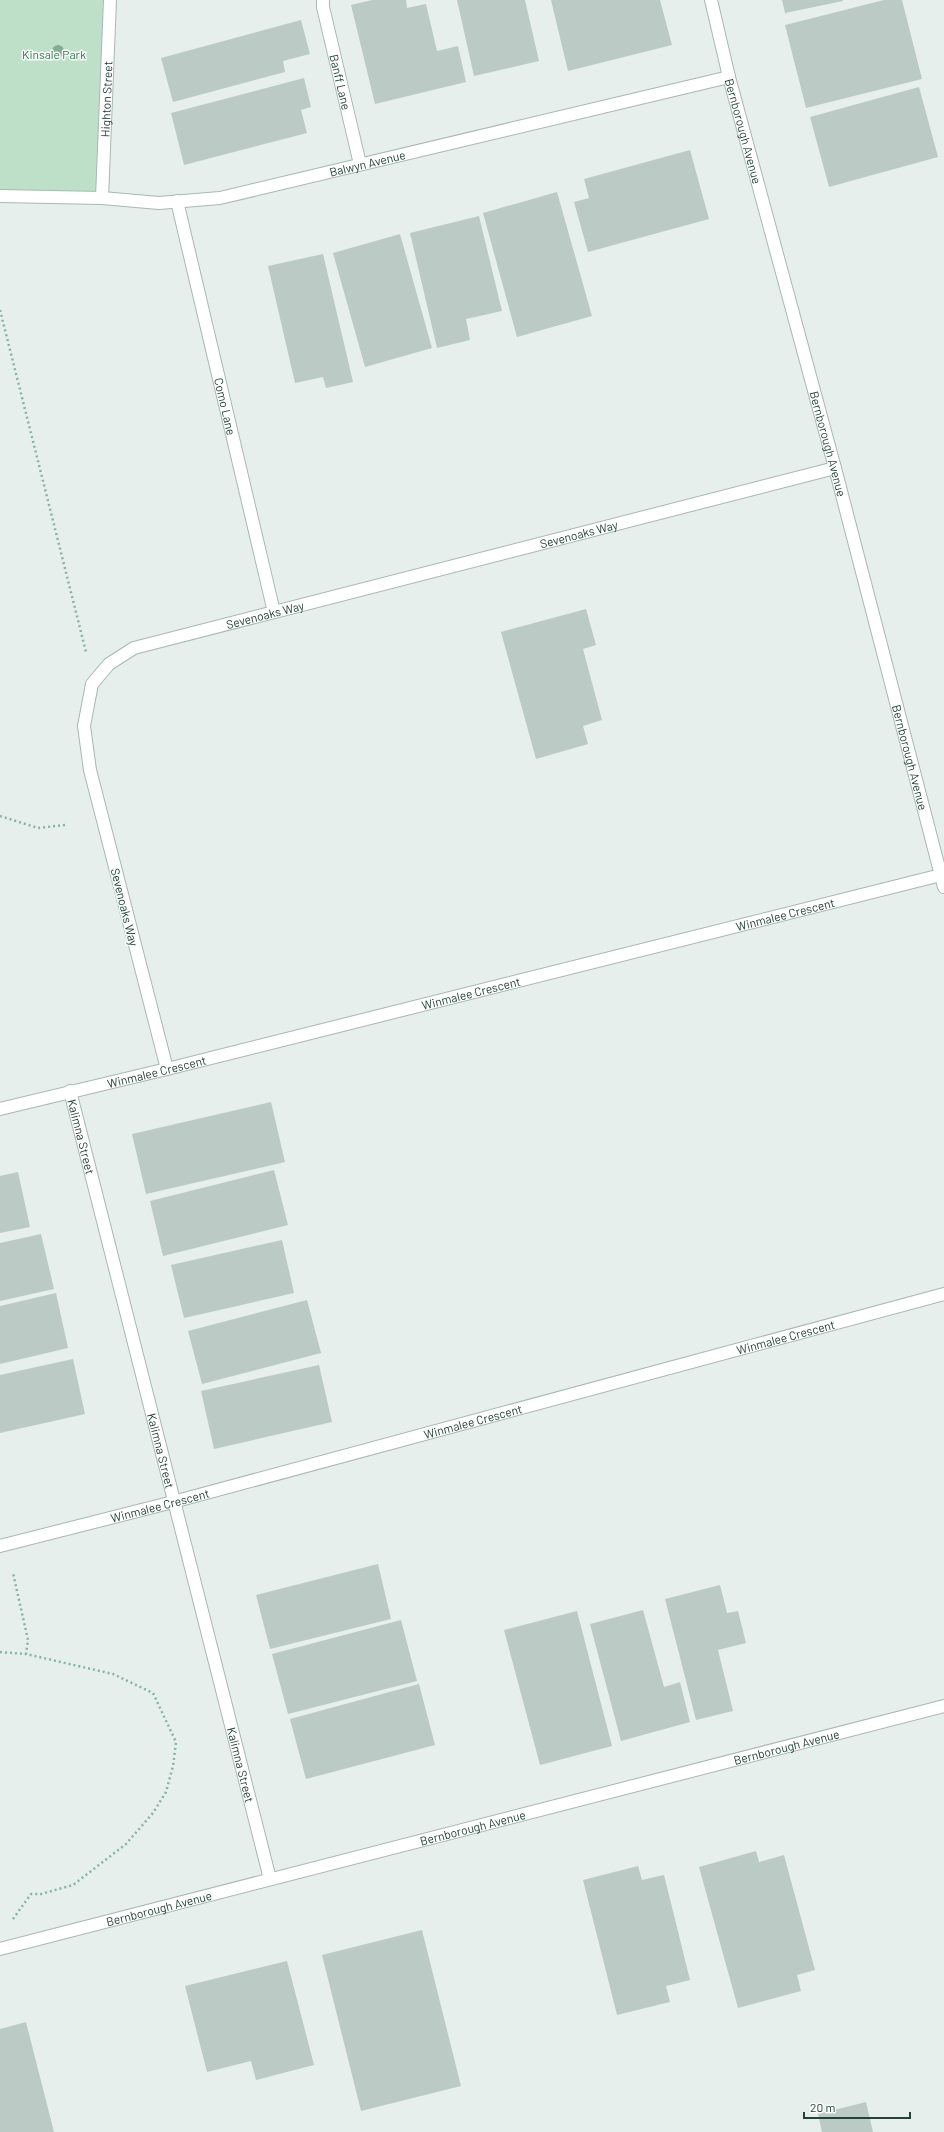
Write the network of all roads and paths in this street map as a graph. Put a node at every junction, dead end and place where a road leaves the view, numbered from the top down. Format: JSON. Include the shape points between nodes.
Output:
{"nodes":[{"id":1,"x":110,"y":0,"type":"edge"},
{"id":2,"x":323,"y":0,"type":"edge"},
{"id":3,"x":711,"y":0,"type":"edge"},
{"id":4,"x":729,"y":77,"type":"junction"},
{"id":5,"x":360,"y":164,"type":"junction"},
{"id":6,"x":0,"y":196,"type":"edge"},
{"id":7,"x":102,"y":198,"type":"junction"},
{"id":8,"x":177,"y":201,"type":"junction"},
{"id":9,"x":0,"y":310,"type":"edge"},
{"id":10,"x":835,"y":468,"type":"junction"},
{"id":11,"x":274,"y":612,"type":"junction"},
{"id":12,"x":86,"y":652,"type":"dead end"},
{"id":13,"x":0,"y":816,"type":"edge"},
{"id":14,"x":65,"y":825,"type":"dead end"},
{"id":15,"x":941,"y":875,"type":"junction"},
{"id":16,"x":944,"y":887,"type":"edge"},
{"id":17,"x":167,"y":1069,"type":"junction"},
{"id":18,"x":70,"y":1091,"type":"junction"},
{"id":19,"x":0,"y":1109,"type":"edge"},
{"id":20,"x":944,"y":1294,"type":"edge"},
{"id":21,"x":173,"y":1502,"type":"junction"},
{"id":22,"x":0,"y":1546,"type":"edge"},
{"id":23,"x":13,"y":1574,"type":"dead end"},
{"id":24,"x":0,"y":1652,"type":"edge"},
{"id":25,"x":26,"y":1654,"type":"junction"},
{"id":26,"x":944,"y":1706,"type":"edge"},
{"id":27,"x":270,"y":1879,"type":"junction"},
{"id":28,"x":9,"y":1924,"type":"dead end"},
{"id":29,"x":0,"y":1948,"type":"edge"}],
"edges":[{"from":1,"to":7,"type":"street","name":"Highton Street"},
{"from":2,"to":5,"type":"street","name":"Banff Lane"},
{"from":3,"to":4,"type":"street","name":"Bernborough Avenue"},
{"from":4,"to":5,"type":"street","name":"Balwyn Avenue"},
{"from":4,"to":10,"type":"street","name":"Bernborough Avenue"},
{"from":5,"to":8,"type":"street","name":"Balwyn Avenue","via":[[220,198]]},
{"from":6,"to":7,"type":"street","name":"Balwyn Avenue"},
{"from":7,"to":8,"type":"street","name":"Balwyn Avenue","via":[[160,203]]},
{"from":8,"to":11,"type":"street","name":"Como Lane"},
{"from":9,"to":12,"type":"path"},
{"from":10,"to":11,"type":"street","name":"Sevenoaks Way"},
{"from":10,"to":15,"type":"street","name":"Bernborough Avenue"},
{"from":11,"to":17,"type":"street","name":"Sevenoaks Way","via":[[134,648],[109,664],[92,684],[84,726],[90,770]]},
{"from":13,"to":14,"type":"path","via":[[38,828]]},
{"from":15,"to":16,"type":"street","name":"Bernborough Avenue"},
{"from":15,"to":17,"type":"street","name":"Winmalee Crescent"},
{"from":17,"to":18,"type":"street","name":"Winmalee Crescent"},
{"from":18,"to":19,"type":"street","name":"Winmalee Crescent"},
{"from":18,"to":21,"type":"street","name":"Kalimna Street"},
{"from":20,"to":21,"type":"street","name":"Winmalee Crescent"},
{"from":21,"to":22,"type":"street","name":"Winmalee Crescent"},
{"from":21,"to":27,"type":"street","name":"Kalimna Street"},
{"from":23,"to":25,"type":"path","via":[[28,1640]]},
{"from":24,"to":25,"type":"path"},
{"from":25,"to":28,"type":"path","via":[[113,1674],[153,1693],[176,1742],[174,1766],[166,1792],[153,1814],[126,1844],[73,1885],[41,1894],[31,1894]]},
{"from":26,"to":27,"type":"street","name":"Bernborough Avenue"},
{"from":27,"to":29,"type":"street","name":"Bernborough Avenue"}]}
